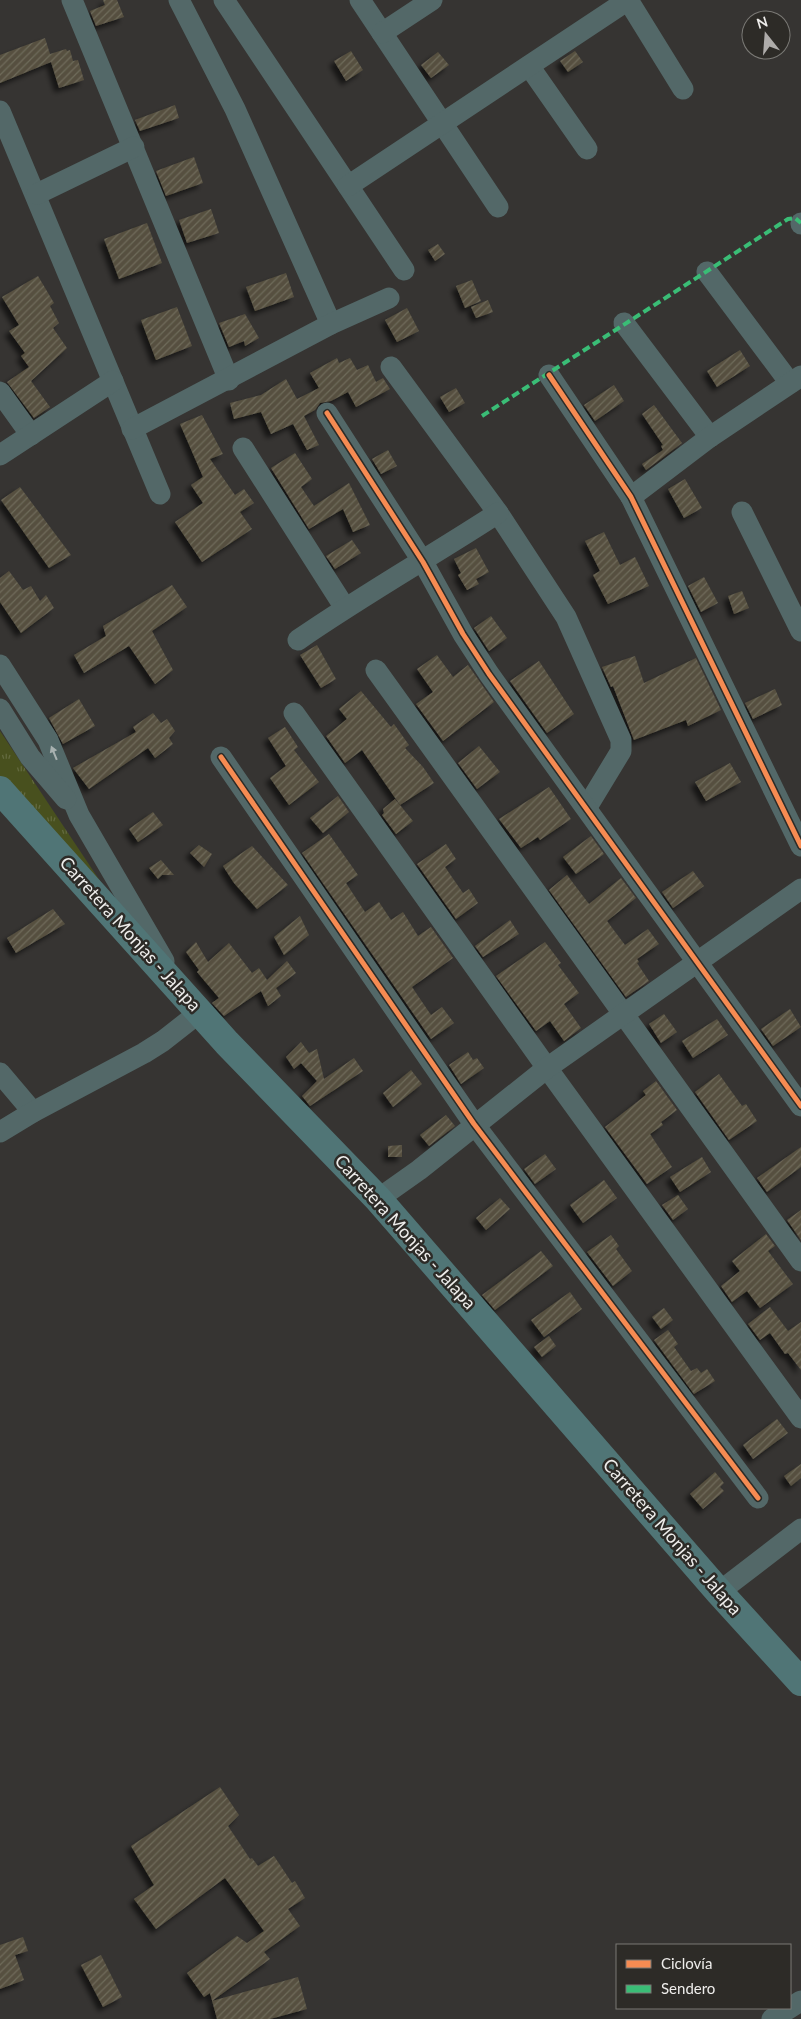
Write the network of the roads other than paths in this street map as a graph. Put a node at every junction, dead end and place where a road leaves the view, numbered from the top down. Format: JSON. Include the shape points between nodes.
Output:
{"nodes":[{"id":1,"x":72,"y":0,"type":"edge"},
{"id":2,"x":179,"y":0,"type":"edge"},
{"id":3,"x":360,"y":0,"type":"edge"},
{"id":4,"x":432,"y":0,"type":"edge"},
{"id":5,"x":227,"y":1,"type":"edge"},
{"id":6,"x":382,"y":33,"type":"junction"},
{"id":7,"x":529,"y":66,"type":"junction"},
{"id":8,"x":682,"y":89,"type":"dead end"},
{"id":9,"x":0,"y":111,"type":"edge"},
{"id":10,"x":443,"y":124,"type":"junction"},
{"id":11,"x":134,"y":147,"type":"junction"},
{"id":12,"x":587,"y":150,"type":"dead end"},
{"id":13,"x":348,"y":186,"type":"junction"},
{"id":14,"x":37,"y":194,"type":"junction"},
{"id":15,"x":498,"y":207,"type":"dead end"},
{"id":16,"x":404,"y":270,"type":"dead end"},
{"id":17,"x":707,"y":272,"type":"dead end"},
{"id":18,"x":389,"y":298,"type":"dead end"},
{"id":19,"x":624,"y":323,"type":"dead end"},
{"id":20,"x":331,"y":324,"type":"junction"},
{"id":21,"x":391,"y":367,"type":"dead end"},
{"id":22,"x":548,"y":376,"type":"dead end"},
{"id":23,"x":796,"y":379,"type":"edge"},
{"id":24,"x":229,"y":380,"type":"junction"},
{"id":25,"x":113,"y":381,"type":"junction"},
{"id":26,"x":0,"y":392,"type":"edge"},
{"id":27,"x":327,"y":413,"type":"dead end"},
{"id":28,"x":132,"y":429,"type":"junction"},
{"id":29,"x":31,"y":435,"type":"junction"},
{"id":30,"x":710,"y":437,"type":"junction"},
{"id":31,"x":243,"y":448,"type":"dead end"},
{"id":32,"x":0,"y":455,"type":"edge"},
{"id":33,"x":160,"y":494,"type":"dead end"},
{"id":34,"x":631,"y":497,"type":"junction"},
{"id":35,"x":742,"y":512,"type":"dead end"},
{"id":36,"x":498,"y":513,"type":"junction"},
{"id":37,"x":423,"y":562,"type":"junction"},
{"id":38,"x":345,"y":608,"type":"junction"},
{"id":39,"x":801,"y":631,"type":"edge"},
{"id":40,"x":298,"y":640,"type":"dead end"},
{"id":41,"x":0,"y":665,"type":"edge"},
{"id":42,"x":376,"y":670,"type":"dead end"},
{"id":43,"x":0,"y":709,"type":"edge"},
{"id":44,"x":294,"y":713,"type":"dead end"},
{"id":45,"x":221,"y":757,"type":"dead end"},
{"id":46,"x":0,"y":790,"type":"edge"},
{"id":47,"x":587,"y":808,"type":"junction"},
{"id":48,"x":78,"y":814,"type":"junction"},
{"id":49,"x":801,"y":846,"type":"edge"},
{"id":50,"x":801,"y":889,"type":"edge"},
{"id":51,"x":698,"y":963,"type":"junction"},
{"id":52,"x":182,"y":990,"type":"junction"},
{"id":53,"x":200,"y":1012,"type":"junction"},
{"id":54,"x":625,"y":1016,"type":"junction"},
{"id":55,"x":547,"y":1068,"type":"junction"},
{"id":56,"x":0,"y":1073,"type":"edge"},
{"id":57,"x":801,"y":1106,"type":"edge"},
{"id":58,"x":33,"y":1112,"type":"junction"},
{"id":59,"x":474,"y":1124,"type":"junction"},
{"id":60,"x":0,"y":1132,"type":"edge"},
{"id":61,"x":378,"y":1199,"type":"junction"},
{"id":62,"x":801,"y":1261,"type":"edge"},
{"id":63,"x":801,"y":1418,"type":"edge"},
{"id":64,"x":758,"y":1498,"type":"dead end"},
{"id":65,"x":801,"y":1529,"type":"edge"},
{"id":66,"x":719,"y":1592,"type":"junction"},
{"id":67,"x":801,"y":1682,"type":"edge"},
{"id":68,"x":788,"y":2009,"type":"edge"},
{"id":69,"x":772,"y":2019,"type":"edge"}],
"edges":[{"from":1,"to":11,"type":"street"},
{"from":2,"to":20,"type":"street","via":[[235,109]]},
{"from":3,"to":6,"type":"street"},
{"from":4,"to":6,"type":"street"},
{"from":5,"to":13,"type":"street"},
{"from":6,"to":10,"type":"street"},
{"from":7,"to":8,"type":"street","via":[[628,0]]},
{"from":7,"to":10,"type":"street"},
{"from":7,"to":12,"type":"street"},
{"from":9,"to":14,"type":"street"},
{"from":10,"to":13,"type":"street"},
{"from":10,"to":15,"type":"street"},
{"from":11,"to":14,"type":"street"},
{"from":11,"to":24,"type":"street"},
{"from":13,"to":16,"type":"street"},
{"from":14,"to":25,"type":"street"},
{"from":17,"to":23,"type":"street"},
{"from":18,"to":20,"type":"street"},
{"from":19,"to":30,"type":"street"},
{"from":20,"to":24,"type":"street"},
{"from":21,"to":36,"type":"street"},
{"from":22,"to":34,"type":"street"},
{"from":23,"to":30,"type":"street"},
{"from":24,"to":28,"type":"street"},
{"from":25,"to":28,"type":"street"},
{"from":25,"to":29,"type":"street"},
{"from":26,"to":29,"type":"street"},
{"from":27,"to":37,"type":"street"},
{"from":28,"to":33,"type":"street"},
{"from":29,"to":32,"type":"street"},
{"from":30,"to":34,"type":"street"},
{"from":31,"to":38,"type":"street"},
{"from":34,"to":49,"type":"street"},
{"from":35,"to":39,"type":"street"},
{"from":36,"to":37,"type":"street"},
{"from":36,"to":47,"type":"street","via":[[566,618],[622,740],[621,751]]},
{"from":37,"to":38,"type":"street"},
{"from":37,"to":47,"type":"street","via":[[468,642]]},
{"from":38,"to":40,"type":"street"},
{"from":48,"to":41,"type":"street","one_way":true,"via":[[48,740]]},
{"from":42,"to":54,"type":"street"},
{"from":43,"to":48,"type":"street","via":[[30,757]]},
{"from":44,"to":55,"type":"street"},
{"from":45,"to":59,"type":"street"},
{"from":46,"to":52,"type":"main road","name":"Carretera Monjas - Jalapa"},
{"from":47,"to":51,"type":"street"},
{"from":48,"to":52,"type":"street"},
{"from":50,"to":51,"type":"street"},
{"from":51,"to":54,"type":"street"},
{"from":51,"to":57,"type":"street"},
{"from":52,"to":53,"type":"main road","name":"Carretera Monjas - Jalapa"},
{"from":53,"to":58,"type":"street","via":[[144,1053]]},
{"from":53,"to":61,"type":"main road","name":"Carretera Monjas - Jalapa"},
{"from":54,"to":55,"type":"street"},
{"from":54,"to":62,"type":"street"},
{"from":55,"to":59,"type":"street"},
{"from":55,"to":63,"type":"street"},
{"from":56,"to":58,"type":"street"},
{"from":58,"to":60,"type":"street"},
{"from":59,"to":61,"type":"street"},
{"from":59,"to":64,"type":"street"},
{"from":61,"to":66,"type":"main road","name":"Carretera Monjas - Jalapa"},
{"from":65,"to":66,"type":"street"},
{"from":66,"to":67,"type":"main road","name":"Carretera Monjas - Jalapa"},
{"from":68,"to":69,"type":"street"}]}
